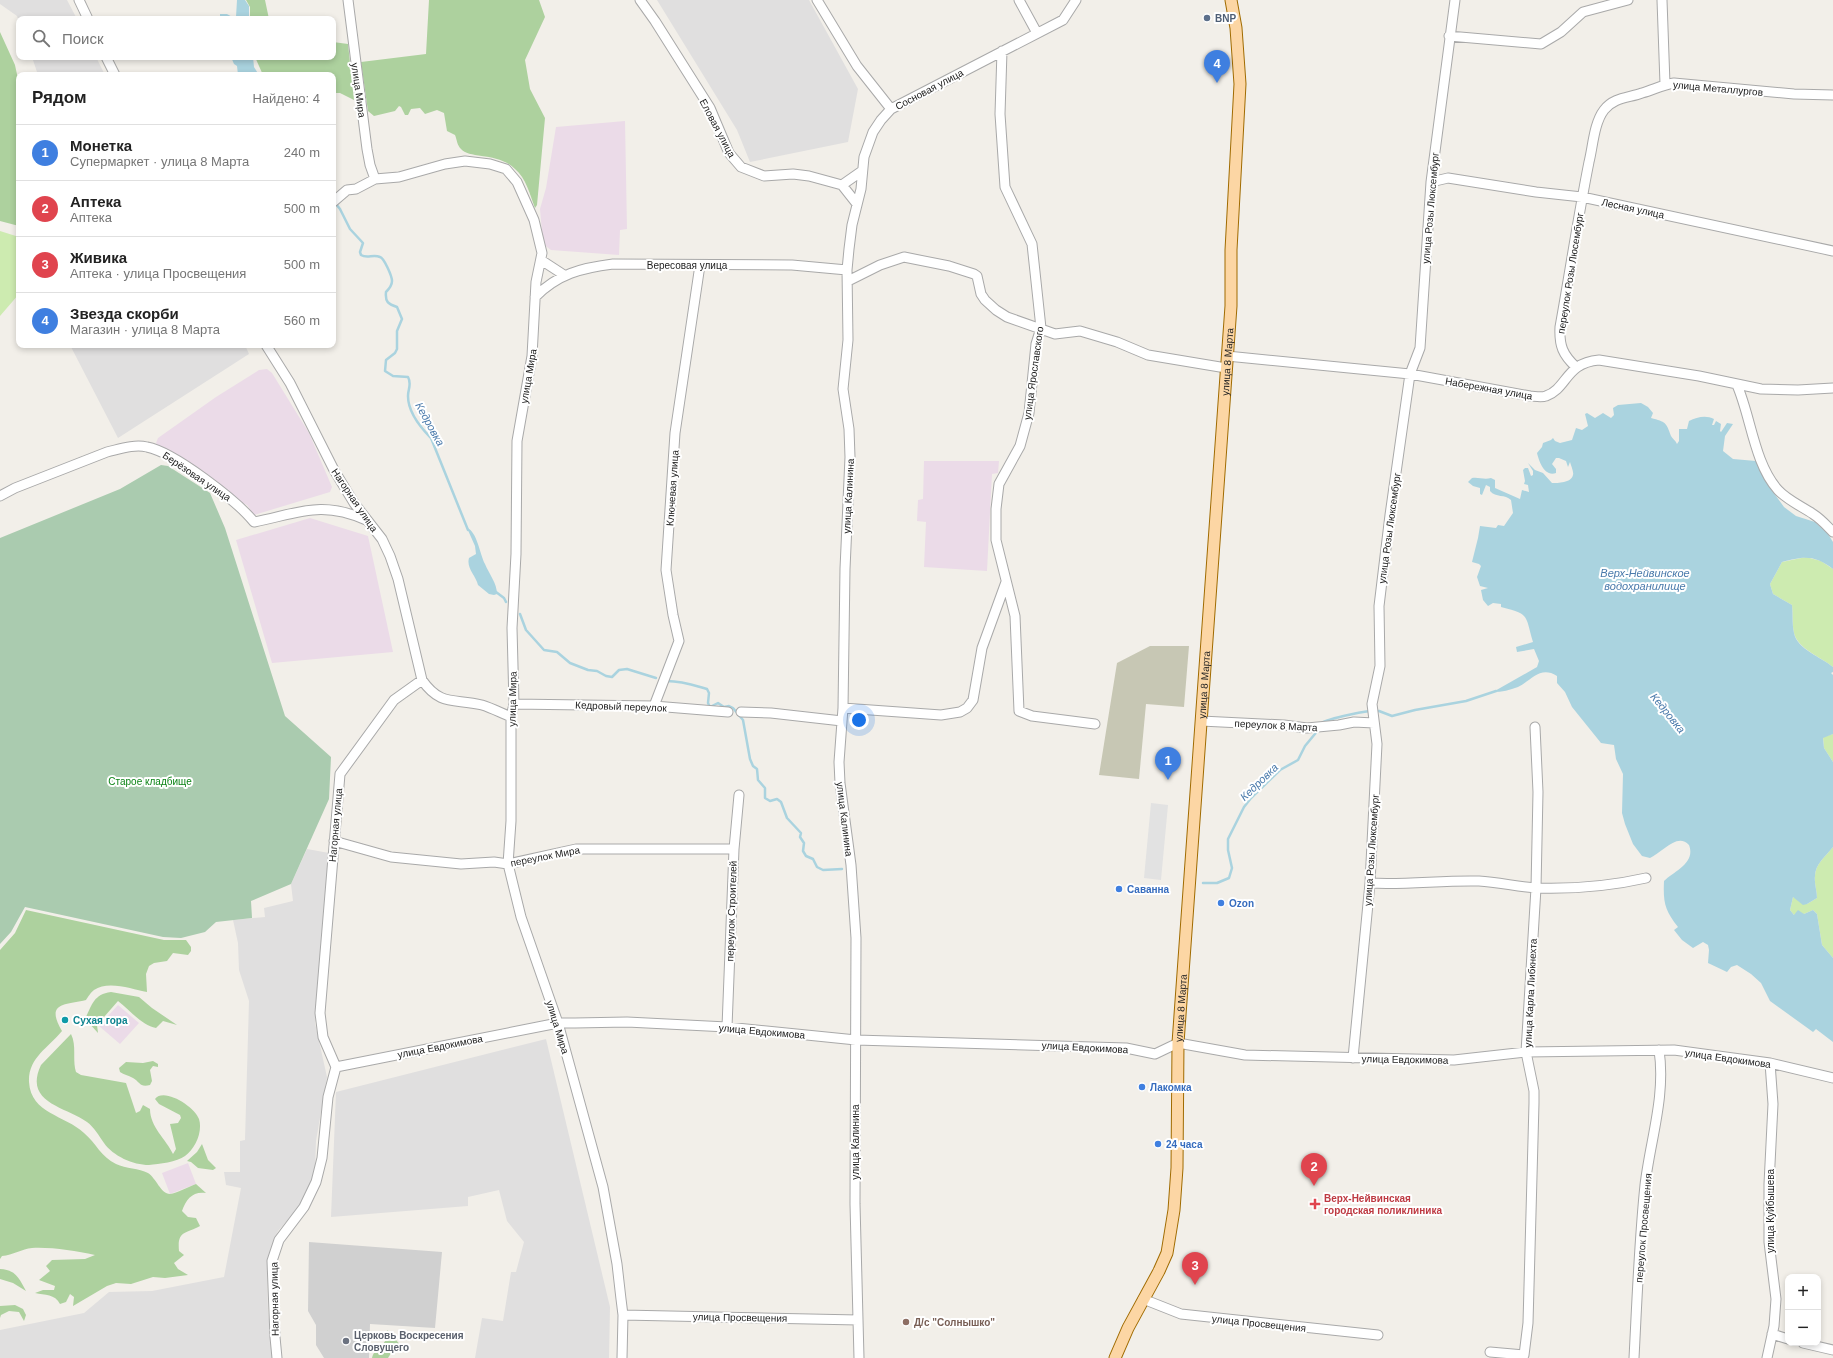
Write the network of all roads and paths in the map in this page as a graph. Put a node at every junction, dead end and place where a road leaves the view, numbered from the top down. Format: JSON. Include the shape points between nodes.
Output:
{"nodes":[{"id":1,"x":79,"y":0,"type":"edge"},
{"id":2,"x":348,"y":0,"type":"edge"},
{"id":3,"x":640,"y":0,"type":"edge"},
{"id":4,"x":817,"y":0,"type":"edge"},
{"id":5,"x":1019,"y":0,"type":"edge"},
{"id":6,"x":1076,"y":0,"type":"edge"},
{"id":7,"x":1231,"y":0,"type":"edge"},
{"id":8,"x":1455,"y":0,"type":"edge"},
{"id":9,"x":1628,"y":0,"type":"edge"},
{"id":10,"x":1662,"y":0,"type":"edge"},
{"id":11,"x":87,"y":16,"type":"edge"},
{"id":12,"x":1037,"y":33,"type":"junction"},
{"id":13,"x":1449,"y":36,"type":"junction"},
{"id":14,"x":1002,"y":51,"type":"junction"},
{"id":15,"x":108,"y":60,"type":"edge"},
{"id":16,"x":114,"y":72,"type":"edge"},
{"id":17,"x":1664,"y":84,"type":"junction"},
{"id":18,"x":1833,"y":95,"type":"edge"},
{"id":19,"x":891,"y":109,"type":"junction"},
{"id":20,"x":862,"y":172,"type":"junction"},
{"id":21,"x":375,"y":180,"type":"junction"},
{"id":22,"x":1431,"y":182,"type":"junction"},
{"id":23,"x":842,"y":185,"type":"junction"},
{"id":24,"x":1582,"y":197,"type":"junction"},
{"id":25,"x":336,"y":199,"type":"edge"},
{"id":26,"x":857,"y":204,"type":"junction"},
{"id":27,"x":1833,"y":251,"type":"edge"},
{"id":28,"x":541,"y":260,"type":"junction"},
{"id":29,"x":700,"y":265,"type":"junction"},
{"id":30,"x":847,"y":270,"type":"junction"},
{"id":31,"x":564,"y":275,"type":"junction"},
{"id":32,"x":848,"y":281,"type":"junction"},
{"id":33,"x":535,"y":297,"type":"junction"},
{"id":34,"x":1041,"y":328,"type":"junction"},
{"id":35,"x":268,"y":348,"type":"edge"},
{"id":36,"x":1227,"y":356,"type":"junction"},
{"id":37,"x":1576,"y":367,"type":"junction"},
{"id":38,"x":1226,"y":368,"type":"junction"},
{"id":39,"x":1410,"y":374,"type":"junction"},
{"id":40,"x":1736,"y":385,"type":"junction"},
{"id":41,"x":1833,"y":388,"type":"edge"},
{"id":42,"x":0,"y":496,"type":"edge"},
{"id":43,"x":368,"y":521,"type":"junction"},
{"id":44,"x":1833,"y":532,"type":"edge"},
{"id":45,"x":1006,"y":581,"type":"junction"},
{"id":46,"x":422,"y":680,"type":"junction"},
{"id":47,"x":514,"y":704,"type":"junction"},
{"id":48,"x":654,"y":706,"type":"junction"},
{"id":49,"x":842,"y":708,"type":"junction"},
{"id":50,"x":728,"y":712,"type":"dead end"},
{"id":51,"x":741,"y":712,"type":"dead end"},
{"id":52,"x":1373,"y":716,"type":"junction"},
{"id":53,"x":511,"y":717,"type":"junction"},
{"id":54,"x":842,"y":721,"type":"junction"},
{"id":55,"x":1201,"y":721,"type":"junction"},
{"id":56,"x":1095,"y":724,"type":"dead end"},
{"id":57,"x":1535,"y":727,"type":"dead end"},
{"id":58,"x":739,"y":795,"type":"dead end"},
{"id":59,"x":334,"y":841,"type":"junction"},
{"id":60,"x":734,"y":849,"type":"junction"},
{"id":61,"x":508,"y":864,"type":"junction"},
{"id":62,"x":1646,"y":878,"type":"dead end"},
{"id":63,"x":1370,"y":883,"type":"junction"},
{"id":64,"x":1536,"y":888,"type":"junction"},
{"id":65,"x":558,"y":1024,"type":"junction"},
{"id":66,"x":727,"y":1027,"type":"junction"},
{"id":67,"x":856,"y":1040,"type":"junction"},
{"id":68,"x":1178,"y":1043,"type":"junction"},
{"id":69,"x":1659,"y":1050,"type":"junction"},
{"id":70,"x":1526,"y":1052,"type":"junction"},
{"id":71,"x":1353,"y":1058,"type":"junction"},
{"id":72,"x":1770,"y":1063,"type":"junction"},
{"id":73,"x":336,"y":1067,"type":"junction"},
{"id":74,"x":1833,"y":1078,"type":"edge"},
{"id":75,"x":1143,"y":1300,"type":"junction"},
{"id":76,"x":623,"y":1316,"type":"junction"},
{"id":77,"x":858,"y":1320,"type":"junction"},
{"id":78,"x":1772,"y":1334,"type":"junction"},
{"id":79,"x":1378,"y":1335,"type":"dead end"},
{"id":80,"x":1785,"y":1338,"type":"edge"},
{"id":81,"x":1816,"y":1346,"type":"edge"},
{"id":82,"x":1833,"y":1350,"type":"edge"},
{"id":83,"x":1490,"y":1352,"type":"dead end"},
{"id":84,"x":277,"y":1358,"type":"edge"},
{"id":85,"x":622,"y":1358,"type":"edge"},
{"id":86,"x":858,"y":1358,"type":"edge"},
{"id":87,"x":1116,"y":1358,"type":"edge"},
{"id":88,"x":1634,"y":1358,"type":"edge"},
{"id":89,"x":1767,"y":1358,"type":"edge"}],
"edges":[{"from":1,"to":11,"type":"street"},
{"from":2,"to":21,"type":"street","name":"улица Мира","via":[[367,149]]},
{"from":3,"to":23,"type":"street","name":"Еловая улица","via":[[710,108],[729,153],[741,167],[764,176],[793,174]]},
{"from":4,"to":19,"type":"street","via":[[857,66]]},
{"from":5,"to":12,"type":"street"},
{"from":6,"to":12,"type":"street","name":"Сосновая улица","via":[[1063,20]]},
{"from":7,"to":36,"type":"main road","name":"улица 8 Марта","via":[[1240,84]]},
{"from":8,"to":13,"type":"street","name":"улица Розы Люксембург"},
{"from":9,"to":13,"type":"street","via":[[1583,12],[1561,32],[1541,44]]},
{"from":10,"to":17,"type":"street"},
{"from":12,"to":14,"type":"street","name":"Сосновая улица"},
{"from":13,"to":22,"type":"street","name":"улица Розы Люксембург"},
{"from":14,"to":19,"type":"street","name":"Сосновая улица"},
{"from":14,"to":34,"type":"street","name":"улица Ярославского","via":[[1000,114],[1005,187],[1032,244]]},
{"from":15,"to":16,"type":"street"},
{"from":17,"to":18,"type":"street","name":"улица Металлургов","via":[[1692,83],[1794,94]]},
{"from":17,"to":24,"type":"street","name":"улица Металлургов","via":[[1643,93],[1618,99],[1604,110],[1596,131]]},
{"from":19,"to":20,"type":"street","name":"Сосновая улица","via":[[873,132],[864,157]]},
{"from":20,"to":23,"type":"street"},
{"from":20,"to":26,"type":"street","name":"Сосновая улица"},
{"from":21,"to":25,"type":"street","name":"улица Мира","via":[[356,189],[347,190]]},
{"from":21,"to":28,"type":"street","name":"улица Мира","via":[[399,177],[454,162],[499,166],[511,174],[523,195],[534,220],[542,253]]},
{"from":22,"to":24,"type":"street","name":"Лесная улица","via":[[1448,178]]},
{"from":22,"to":39,"type":"street","name":"улица Розы Люксембург","via":[[1420,348]]},
{"from":23,"to":26,"type":"street"},
{"from":24,"to":27,"type":"street","name":"Лесная улица"},
{"from":24,"to":37,"type":"street","name":"переулок Розы Люсембург","via":[[1560,338],[1563,353]]},
{"from":26,"to":30,"type":"street","name":"Сосновая улица"},
{"from":28,"to":31,"type":"street"},
{"from":28,"to":33,"type":"street","name":"улица Мира"},
{"from":29,"to":30,"type":"street","name":"Вересовая улица","via":[[792,265]]},
{"from":29,"to":31,"type":"street","name":"Вересовая улица","via":[[613,264]]},
{"from":29,"to":48,"type":"street","name":"Ключевая улица","via":[[675,434],[666,570],[678,641]]},
{"from":30,"to":32,"type":"street","name":"Сосновая улица"},
{"from":31,"to":33,"type":"street","name":"Вересовая улица","via":[[554,280]]},
{"from":32,"to":34,"type":"street","via":[[880,265],[904,257],[949,266],[976,276],[982,294],[996,310],[1008,317]]},
{"from":32,"to":49,"type":"street","name":"улица Калинина","via":[[848,340],[843,389],[850,457]]},
{"from":33,"to":47,"type":"street","name":"улица Мира","via":[[533,349],[516,441],[516,547],[512,628]]},
{"from":34,"to":38,"type":"street","via":[[1055,334],[1080,331],[1148,355]]},
{"from":34,"to":45,"type":"street","name":"улица Ярославского","via":[[1036,344],[1033,388],[1024,432],[1020,446],[999,484],[995,533]]},
{"from":35,"to":43,"type":"street","name":"Нагорная улица","via":[[290,383],[334,470]]},
{"from":36,"to":38,"type":"main road","name":"улица 8 Марта"},
{"from":36,"to":39,"type":"street","name":"Набережная улица"},
{"from":37,"to":39,"type":"street","name":"Набережная улица","via":[[1545,396],[1530,396]]},
{"from":37,"to":40,"type":"street","name":"Набережная улица","via":[[1590,361],[1610,362],[1699,376]]},
{"from":38,"to":55,"type":"main road","name":"улица 8 Марта"},
{"from":39,"to":52,"type":"street","name":"улица Розы Люксембург","via":[[1380,592],[1380,666]]},
{"from":40,"to":41,"type":"street","name":"Набережная улица","via":[[1770,390]]},
{"from":40,"to":44,"type":"street","via":[[1771,482],[1784,496],[1818,517]]},
{"from":42,"to":43,"type":"street","name":"Берёзовая улица","via":[[107,452],[145,446],[169,457],[211,484],[240,506],[254,522],[316,509],[350,513]]},
{"from":43,"to":46,"type":"street","name":"Нагорная улица","via":[[382,539],[398,579]]},
{"from":45,"to":49,"type":"street","via":[[982,648],[973,700],[967,708],[960,712],[941,714]]},
{"from":45,"to":56,"type":"street","name":"улица Ярославского","via":[[1015,616],[1019,711],[1032,716]]},
{"from":46,"to":53,"type":"street","via":[[429,691],[442,699],[482,705]]},
{"from":46,"to":59,"type":"street","name":"Нагорная улица","via":[[394,700],[340,774]]},
{"from":47,"to":48,"type":"street","name":"Кедровый переулок"},
{"from":47,"to":53,"type":"street","name":"улица Мира"},
{"from":48,"to":50,"type":"street","name":"Кедровый переулок"},
{"from":49,"to":54,"type":"street","name":"улица Калинина"},
{"from":51,"to":54,"type":"street"},
{"from":52,"to":55,"type":"street","name":"переулок 8 Марта","via":[[1354,722],[1307,728]]},
{"from":52,"to":63,"type":"street","name":"улица Розы Люксембург","via":[[1377,744]]},
{"from":53,"to":61,"type":"street","name":"улица Мира","via":[[511,821]]},
{"from":54,"to":67,"type":"street","name":"улица Калинина","via":[[839,762],[850,852],[856,938]]},
{"from":55,"to":68,"type":"main road","name":"улица 8 Марта"},
{"from":57,"to":64,"type":"street","name":"улица Карла Либкнехта","via":[[1538,792]]},
{"from":58,"to":60,"type":"street","name":"переулок Строителей"},
{"from":59,"to":61,"type":"street","name":"переулок Мира","via":[[391,857],[461,864]]},
{"from":59,"to":73,"type":"street","name":"Нагорная улица","via":[[320,1012],[323,1037]]},
{"from":60,"to":61,"type":"street","name":"переулок Мира","via":[[576,848]]},
{"from":60,"to":66,"type":"street","name":"переулок Строителей"},
{"from":61,"to":65,"type":"street","name":"улица Мира","via":[[520,916]]},
{"from":62,"to":64,"type":"street","via":[[1619,884]]},
{"from":63,"to":64,"type":"street","via":[[1478,881]]},
{"from":63,"to":71,"type":"street","name":"улица Розы Люксембург"},
{"from":64,"to":70,"type":"street","name":"улица Карла Либкнехта"},
{"from":65,"to":66,"type":"street","name":"улица Евдокимова","via":[[627,1022]]},
{"from":65,"to":73,"type":"street","name":"улица Евдокимова"},
{"from":65,"to":76,"type":"street","name":"улица Мира","via":[[606,1201]]},
{"from":66,"to":67,"type":"street","name":"улица Евдокимова"},
{"from":67,"to":68,"type":"street","name":"улица Евдокимова","via":[[1126,1048],[1155,1054]]},
{"from":67,"to":77,"type":"street","name":"улица Калинина","via":[[855,1204]]},
{"from":68,"to":71,"type":"street","name":"улица Евдокимова","via":[[1245,1055]]},
{"from":68,"to":75,"type":"main road","name":"улица 8 Марта","via":[[1174,1210],[1167,1253]]},
{"from":69,"to":70,"type":"street","name":"улица Евдокимова"},
{"from":69,"to":72,"type":"street","name":"улица Евдокимова"},
{"from":69,"to":88,"type":"street","name":"переулок Просвещения","via":[[1661,1072],[1644,1199]]},
{"from":70,"to":71,"type":"street","name":"улица Евдокимова","via":[[1454,1060]]},
{"from":70,"to":83,"type":"street","name":"улица Карла Либкнехта","via":[[1534,1103],[1528,1323],[1524,1354]]},
{"from":72,"to":74,"type":"street","name":"улица Евдокимова"},
{"from":72,"to":78,"type":"street","name":"улица Куйбышева","via":[[1773,1104],[1769,1242],[1776,1299]]},
{"from":73,"to":84,"type":"street","name":"Нагорная улица","via":[[328,1097],[322,1158],[316,1182],[304,1207],[279,1240],[272,1261]]},
{"from":75,"to":79,"type":"street","name":"улица Просвещения","via":[[1181,1314]]},
{"from":75,"to":87,"type":"main road","name":"улица 8 Марта"},
{"from":76,"to":77,"type":"street","name":"улица Просвещения"},
{"from":76,"to":85,"type":"street","name":"улица Мира"},
{"from":77,"to":86,"type":"street","name":"улица Калинина"},
{"from":78,"to":80,"type":"street"},
{"from":78,"to":89,"type":"street","name":"улица Куйбышева"},
{"from":81,"to":82,"type":"street"}]}
